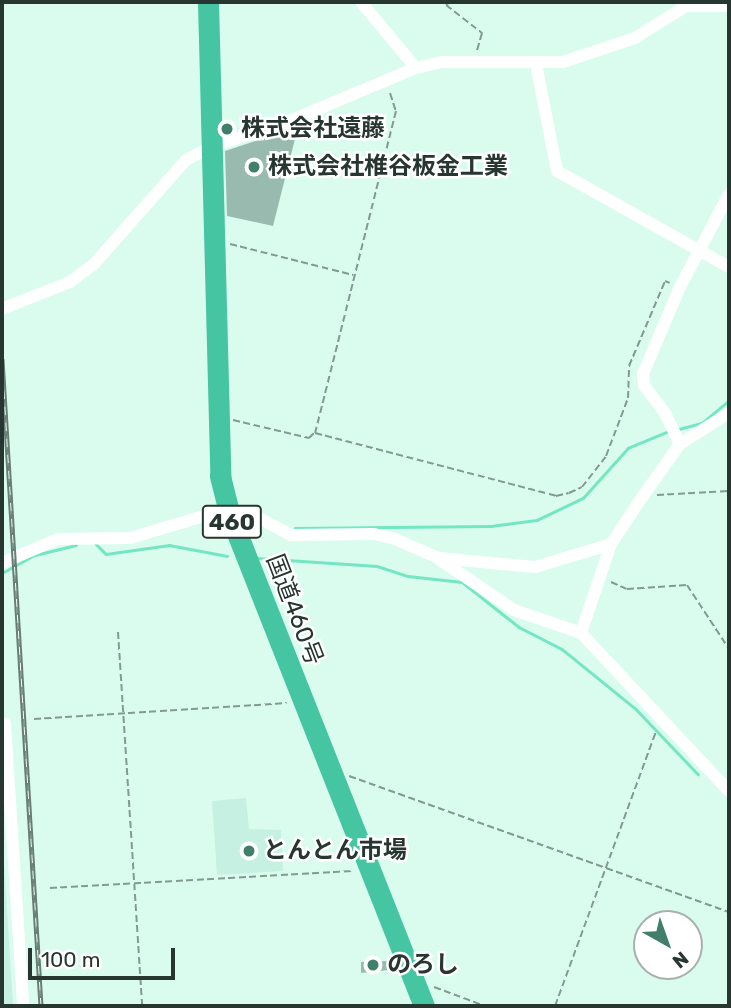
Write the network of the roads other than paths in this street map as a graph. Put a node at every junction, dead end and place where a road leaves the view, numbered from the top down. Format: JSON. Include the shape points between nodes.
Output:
{"nodes":[{"id":1,"x":208,"y":2,"type":"edge"},
{"id":2,"x":361,"y":2,"type":"edge"},
{"id":3,"x":684,"y":4,"type":"edge"},
{"id":4,"x":729,"y":6,"type":"edge"},
{"id":5,"x":536,"y":64,"type":"junction"},
{"id":6,"x":416,"y":68,"type":"junction"},
{"id":7,"x":213,"y":146,"type":"junction"},
{"id":8,"x":729,"y":194,"type":"edge"},
{"id":9,"x":700,"y":250,"type":"junction"},
{"id":10,"x":729,"y":267,"type":"edge"},
{"id":11,"x":2,"y":309,"type":"edge"},
{"id":12,"x":729,"y":413,"type":"edge"},
{"id":13,"x":680,"y":444,"type":"junction"},
{"id":14,"x":229,"y":513,"type":"junction"},
{"id":15,"x":611,"y":544,"type":"junction"},
{"id":16,"x":436,"y":557,"type":"junction"},
{"id":17,"x":2,"y":564,"type":"edge"},
{"id":18,"x":581,"y":633,"type":"junction"},
{"id":19,"x":2,"y":725,"type":"edge"},
{"id":20,"x":729,"y":791,"type":"edge"},
{"id":21,"x":23,"y":1006,"type":"edge"},
{"id":22,"x":424,"y":1006,"type":"edge"}],
"edges":[{"from":1,"to":7,"type":"highway","name":"国道460号","number":"460"},
{"from":2,"to":6,"type":"street"},
{"from":3,"to":4,"type":"street"},
{"from":3,"to":5,"type":"street","via":[[602,52]]},
{"from":5,"to":6,"type":"street","via":[[474,62]]},
{"from":5,"to":9,"type":"street","via":[[557,171]]},
{"from":6,"to":7,"type":"street","via":[[387,83]]},
{"from":7,"to":11,"type":"street","via":[[186,160],[94,264],[70,282]]},
{"from":7,"to":14,"type":"highway","name":"国道460号","number":"460","via":[[220,476]]},
{"from":8,"to":9,"type":"street"},
{"from":9,"to":10,"type":"street"},
{"from":9,"to":13,"type":"street","via":[[643,374],[644,385]]},
{"from":12,"to":13,"type":"street"},
{"from":13,"to":15,"type":"street"},
{"from":14,"to":16,"type":"street","via":[[257,517],[291,535],[374,534]]},
{"from":14,"to":17,"type":"street","via":[[200,516],[130,538],[58,539]]},
{"from":14,"to":22,"type":"highway","name":"国道460号","number":"460"},
{"from":15,"to":16,"type":"street","via":[[535,567]]},
{"from":15,"to":18,"type":"street"},
{"from":16,"to":18,"type":"street","via":[[514,610]]},
{"from":18,"to":20,"type":"street"},
{"from":19,"to":21,"type":"street"}]}
